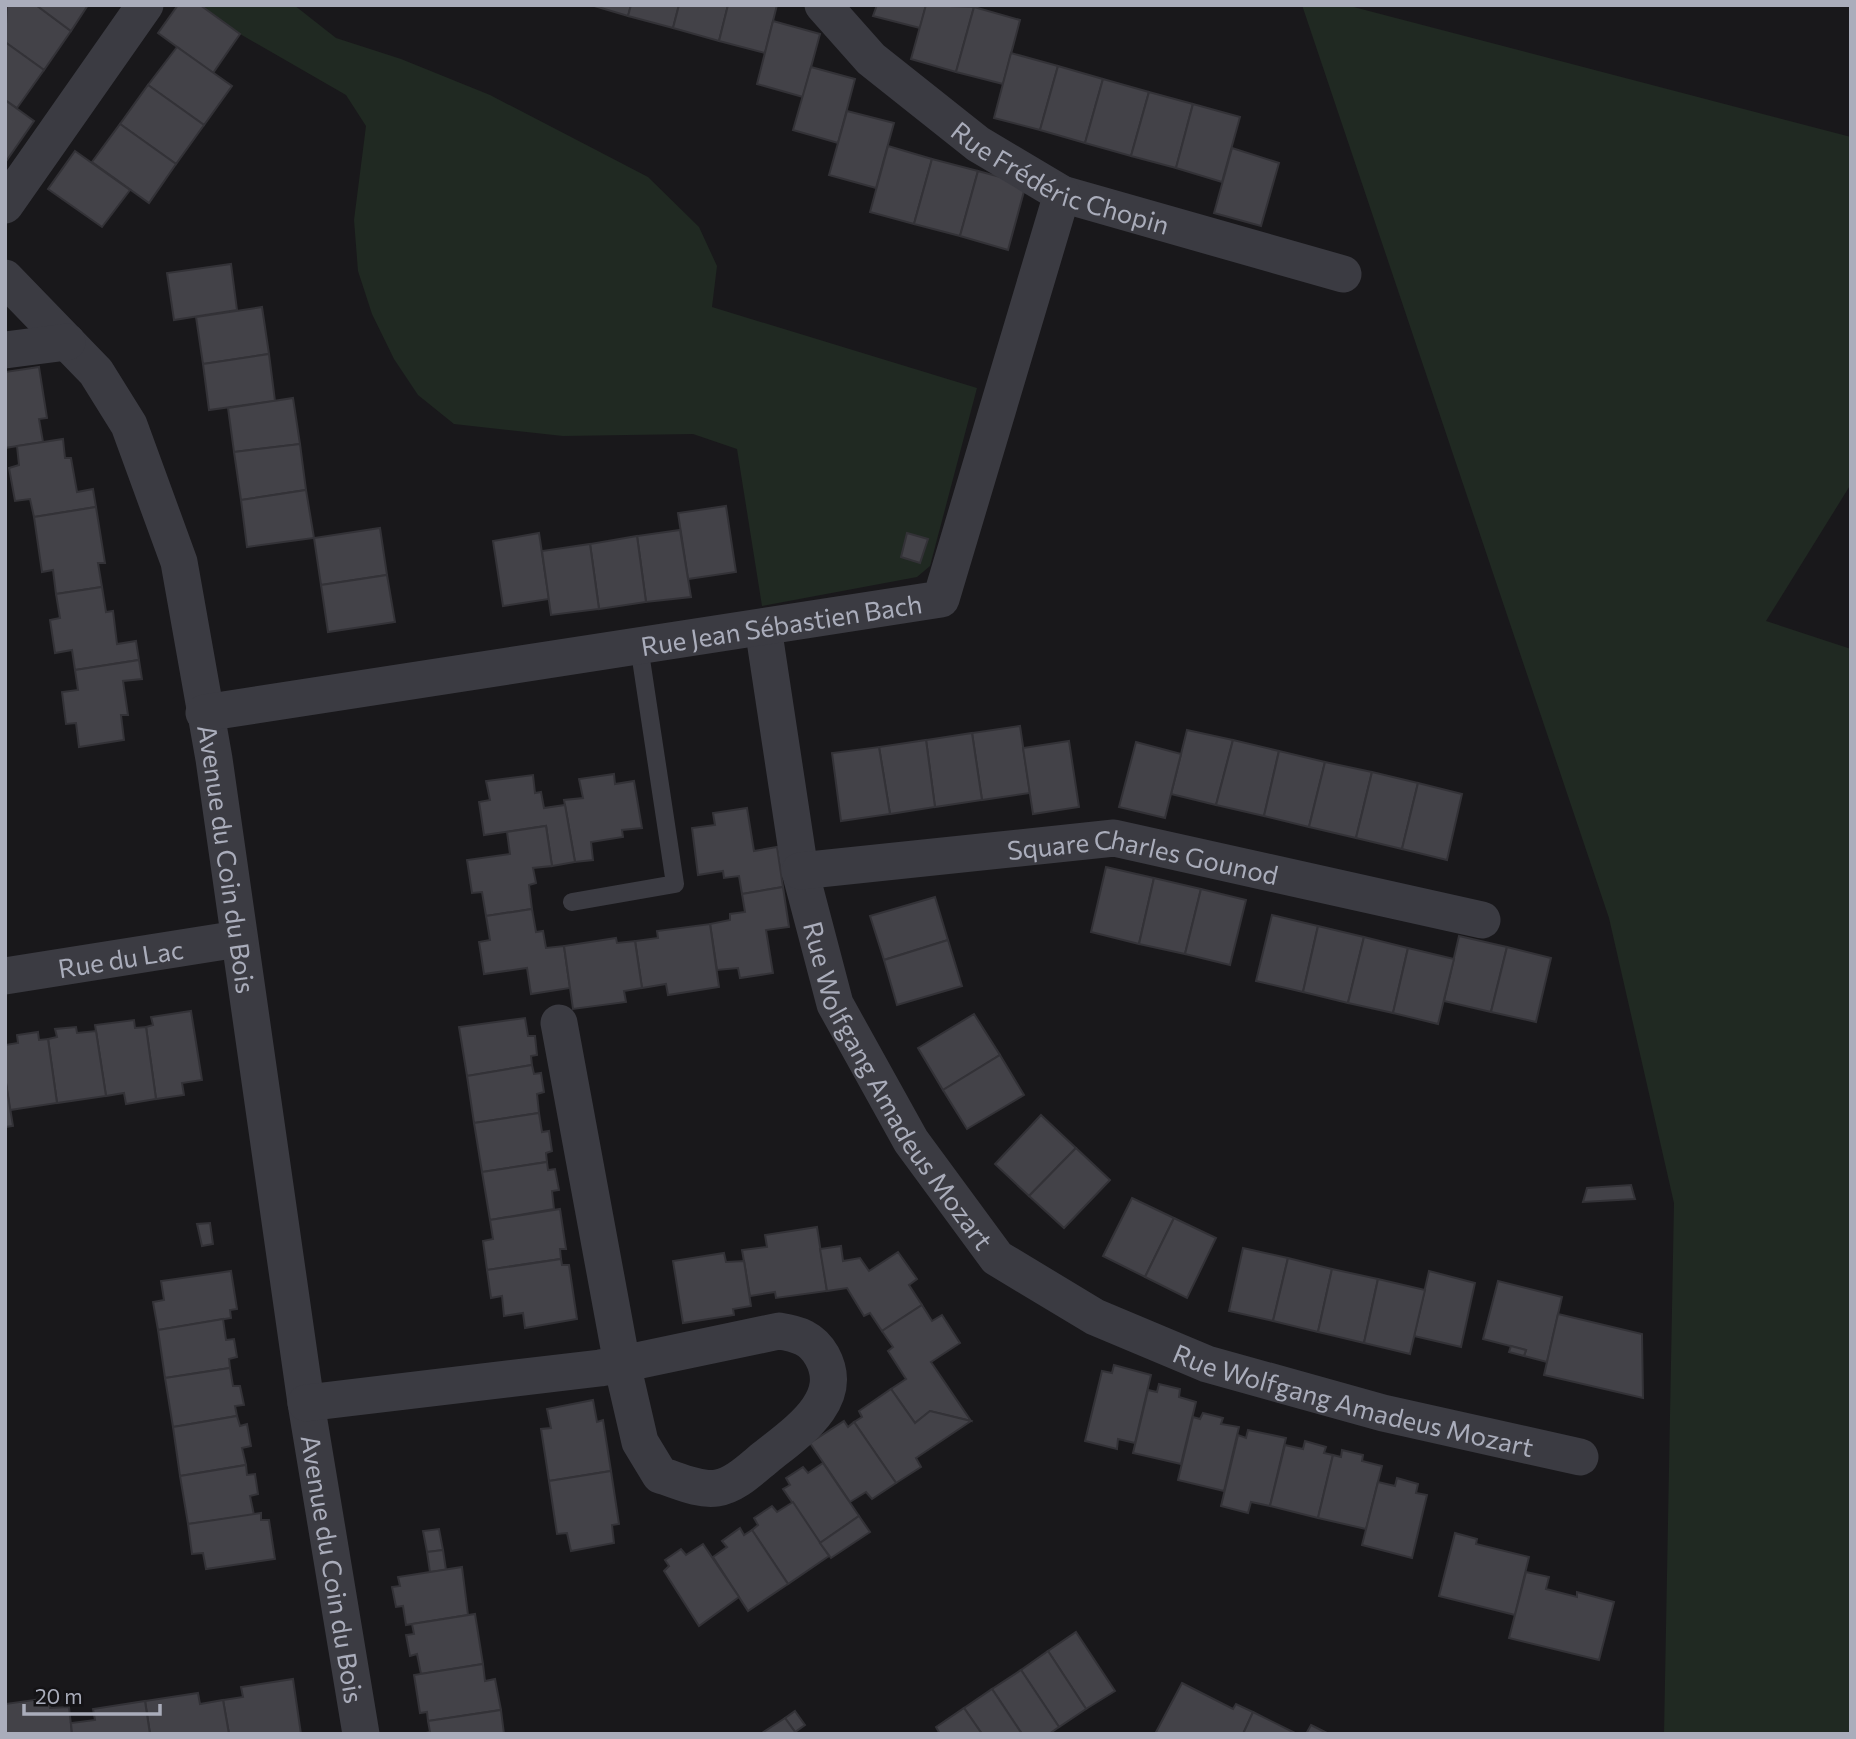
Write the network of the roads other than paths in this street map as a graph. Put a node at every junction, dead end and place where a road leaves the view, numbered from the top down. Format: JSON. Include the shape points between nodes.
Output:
{"nodes":[{"id":1,"x":145,"y":5,"type":"edge"},
{"id":2,"x":823,"y":5,"type":"edge"},
{"id":3,"x":1062,"y":194,"type":"junction"},
{"id":4,"x":5,"y":205,"type":"edge"},
{"id":5,"x":1343,"y":274,"type":"dead end"},
{"id":6,"x":5,"y":278,"type":"edge"},
{"id":7,"x":67,"y":342,"type":"junction"},
{"id":8,"x":5,"y":350,"type":"edge"},
{"id":9,"x":763,"y":626,"type":"junction"},
{"id":10,"x":639,"y":646,"type":"junction"},
{"id":11,"x":205,"y":713,"type":"junction"},
{"id":12,"x":800,"y":871,"type":"junction"},
{"id":13,"x":572,"y":902,"type":"dead end"},
{"id":14,"x":1482,"y":920,"type":"dead end"},
{"id":15,"x":238,"y":939,"type":"junction"},
{"id":16,"x":5,"y":976,"type":"edge"},
{"id":17,"x":559,"y":1023,"type":"dead end"},
{"id":18,"x":622,"y":1364,"type":"junction"},
{"id":19,"x":306,"y":1404,"type":"junction"},
{"id":20,"x":1580,"y":1457,"type":"dead end"},
{"id":21,"x":361,"y":1734,"type":"edge"}],
"edges":[{"from":1,"to":4,"type":"street"},
{"from":2,"to":3,"type":"street","name":"Rue Frédéric Chopin","via":[[871,58],[978,144]]},
{"from":3,"to":5,"type":"street","name":"Rue Frédéric Chopin"},
{"from":3,"to":9,"type":"street","name":"Rue Jean Sébastien Bach","via":[[941,599]]},
{"from":6,"to":7,"type":"street","name":"Avenue du Coin du Bois"},
{"from":7,"to":8,"type":"street"},
{"from":7,"to":11,"type":"street","name":"Avenue du Coin du Bois","via":[[96,372],[138,450],[179,562]]},
{"from":9,"to":10,"type":"street","name":"Rue Jean Sébastien Bach"},
{"from":9,"to":12,"type":"street","name":"Rue Wolfgang Amadeus Mozart"},
{"from":10,"to":11,"type":"street","name":"Rue Jean Sébastien Bach"},
{"from":10,"to":13,"type":"lane","via":[[675,884]]},
{"from":11,"to":15,"type":"street","name":"Avenue du Coin du Bois"},
{"from":12,"to":14,"type":"street","name":"Square Charles Gounod","via":[[1114,838]]},
{"from":12,"to":20,"type":"street","name":"Rue Wolfgang Amadeus Mozart","via":[[835,1004],[911,1141],[998,1258],[1095,1317],[1207,1364],[1383,1413]]},
{"from":15,"to":16,"type":"street","name":"Rue du Lac"},
{"from":15,"to":19,"type":"street","name":"Avenue du Coin du Bois"},
{"from":17,"to":18,"type":"street","name":"Avenue du Coin du Bois"},
{"from":18,"to":18,"type":"street","name":"Avenue du Coin du Bois","via":[[779,1331],[803,1335],[818,1349],[831,1372],[828,1396],[799,1431],[738,1479],[717,1488],[660,1475],[640,1442]]},
{"from":18,"to":19,"type":"street","name":"Avenue du Coin du Bois"},
{"from":19,"to":21,"type":"street","name":"Avenue du Coin du Bois"}]}
